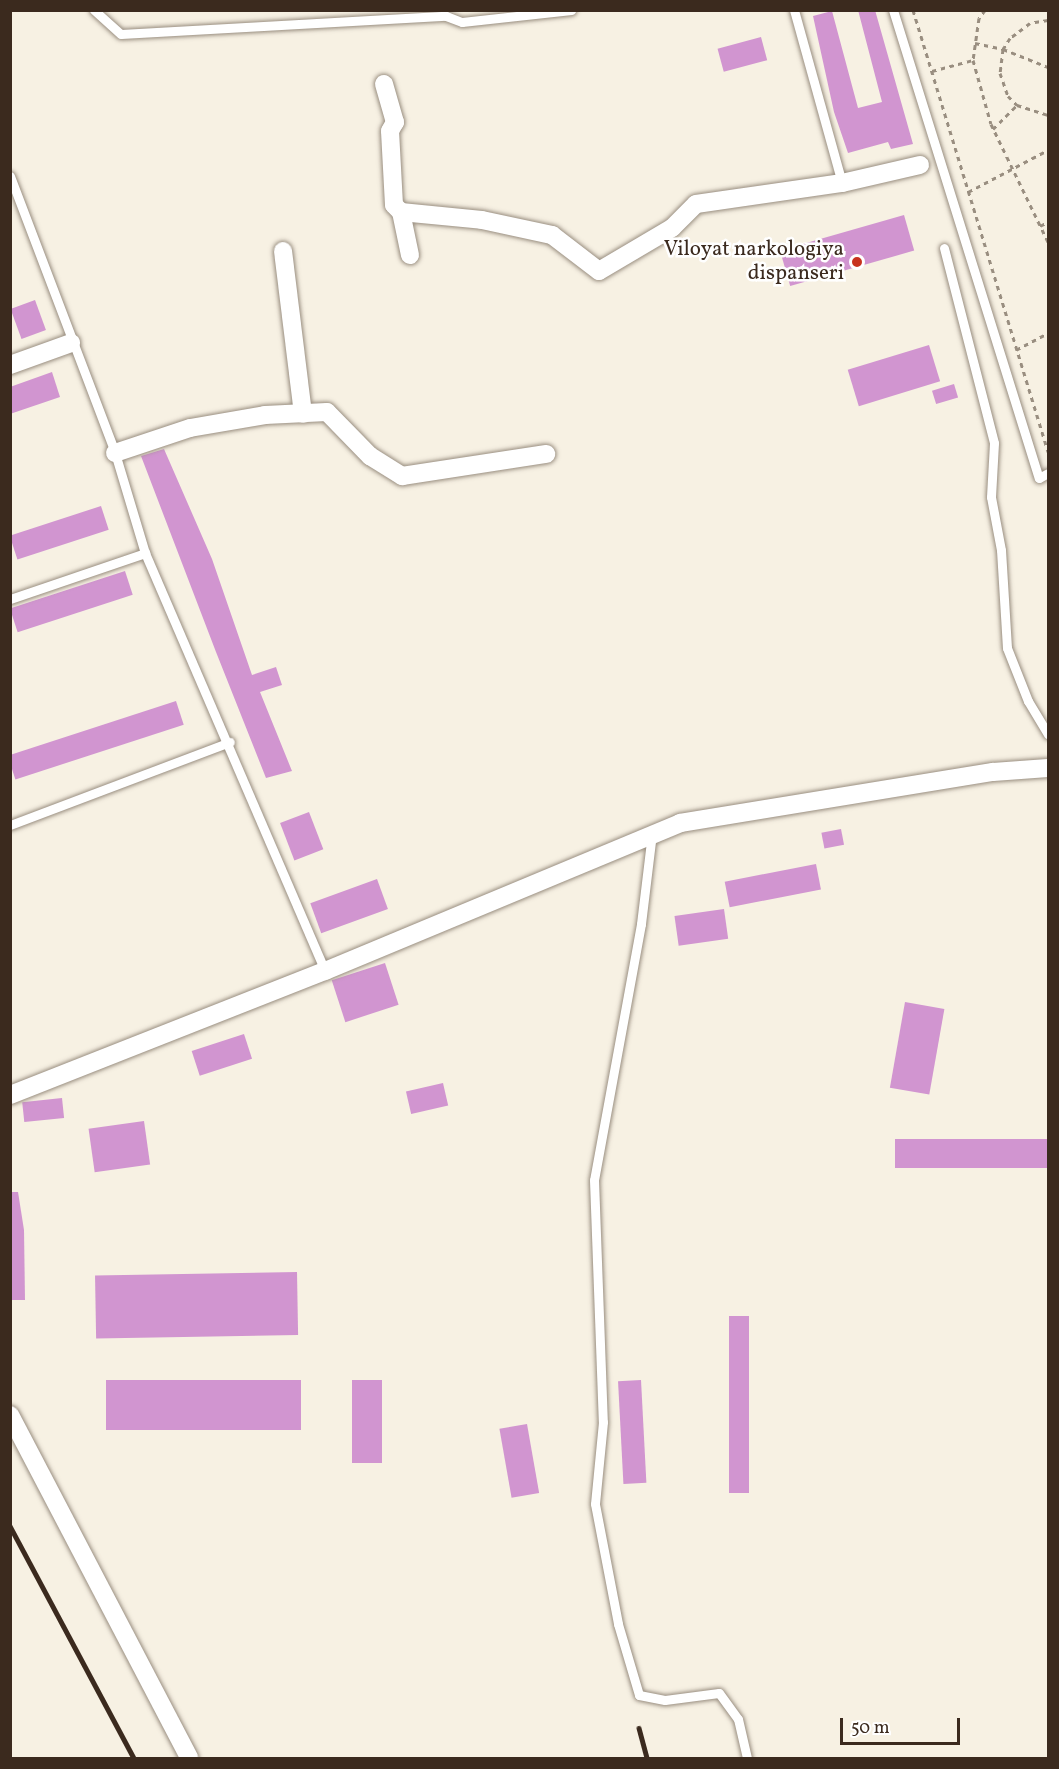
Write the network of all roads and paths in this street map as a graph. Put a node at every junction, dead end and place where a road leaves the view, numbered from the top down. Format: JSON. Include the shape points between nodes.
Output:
{"nodes":[{"id":1,"x":94,"y":10,"type":"edge"},
{"id":2,"x":571,"y":10,"type":"edge"},
{"id":3,"x":794,"y":10,"type":"edge"},
{"id":4,"x":893,"y":10,"type":"edge"},
{"id":5,"x":913,"y":10,"type":"edge"},
{"id":6,"x":985,"y":10,"type":"edge"},
{"id":7,"x":1048,"y":20,"type":"edge"},
{"id":8,"x":975,"y":43,"type":"junction"},
{"id":9,"x":1003,"y":49,"type":"junction"},
{"id":10,"x":973,"y":60,"type":"junction"},
{"id":11,"x":1048,"y":67,"type":"edge"},
{"id":12,"x":931,"y":71,"type":"junction"},
{"id":13,"x":384,"y":84,"type":"dead end"},
{"id":14,"x":1017,"y":105,"type":"junction"},
{"id":15,"x":1048,"y":115,"type":"edge"},
{"id":16,"x":993,"y":129,"type":"junction"},
{"id":17,"x":1048,"y":150,"type":"edge"},
{"id":18,"x":920,"y":165,"type":"dead end"},
{"id":19,"x":1010,"y":170,"type":"junction"},
{"id":20,"x":10,"y":176,"type":"edge"},
{"id":21,"x":842,"y":183,"type":"junction"},
{"id":22,"x":968,"y":192,"type":"junction"},
{"id":23,"x":401,"y":212,"type":"junction"},
{"id":24,"x":1048,"y":222,"type":"edge"},
{"id":25,"x":1040,"y":226,"type":"junction"},
{"id":26,"x":1048,"y":242,"type":"edge"},
{"id":27,"x":944,"y":248,"type":"dead end"},
{"id":28,"x":283,"y":251,"type":"dead end"},
{"id":29,"x":410,"y":255,"type":"dead end"},
{"id":30,"x":1048,"y":333,"type":"edge"},
{"id":31,"x":72,"y":343,"type":"junction"},
{"id":32,"x":1016,"y":350,"type":"junction"},
{"id":33,"x":10,"y":366,"type":"edge"},
{"id":34,"x":303,"y":414,"type":"junction"},
{"id":35,"x":1048,"y":452,"type":"edge"},
{"id":36,"x":115,"y":453,"type":"junction"},
{"id":37,"x":546,"y":454,"type":"dead end"},
{"id":38,"x":1048,"y":473,"type":"edge"},
{"id":39,"x":146,"y":553,"type":"junction"},
{"id":40,"x":10,"y":599,"type":"edge"},
{"id":41,"x":1048,"y":734,"type":"edge"},
{"id":42,"x":230,"y":742,"type":"junction"},
{"id":43,"x":1048,"y":768,"type":"edge"},
{"id":44,"x":10,"y":825,"type":"edge"},
{"id":45,"x":652,"y":833,"type":"junction"},
{"id":46,"x":325,"y":971,"type":"junction"},
{"id":47,"x":10,"y":1095,"type":"edge"},
{"id":48,"x":10,"y":1415,"type":"edge"},
{"id":49,"x":189,"y":1758,"type":"edge"},
{"id":50,"x":747,"y":1758,"type":"edge"}],
"edges":[{"from":1,"to":2,"type":"lane","via":[[121,34],[446,16],[462,22]]},
{"from":3,"to":21,"type":"lane"},
{"from":4,"to":38,"type":"lane","via":[[1039,478]]},
{"from":5,"to":12,"type":"path"},
{"from":6,"to":8,"type":"path","via":[[979,18]]},
{"from":7,"to":9,"type":"path","via":[[1019,29]]},
{"from":8,"to":9,"type":"path"},
{"from":8,"to":10,"type":"path"},
{"from":9,"to":11,"type":"path"},
{"from":9,"to":14,"type":"path","via":[[1001,79]]},
{"from":10,"to":12,"type":"path"},
{"from":10,"to":16,"type":"path"},
{"from":12,"to":22,"type":"path"},
{"from":13,"to":23,"type":"street","via":[[395,122],[390,131],[394,205]]},
{"from":14,"to":15,"type":"path"},
{"from":14,"to":16,"type":"path"},
{"from":16,"to":19,"type":"path"},
{"from":17,"to":19,"type":"path"},
{"from":18,"to":21,"type":"street"},
{"from":19,"to":22,"type":"path"},
{"from":19,"to":25,"type":"path"},
{"from":20,"to":31,"type":"lane"},
{"from":21,"to":23,"type":"street","via":[[696,204],[672,228],[599,270],[552,235],[482,220]]},
{"from":22,"to":32,"type":"path"},
{"from":23,"to":29,"type":"street"},
{"from":24,"to":25,"type":"path"},
{"from":25,"to":26,"type":"path"},
{"from":27,"to":41,"type":"lane","via":[[994,443],[991,497],[1001,550],[1007,648],[1028,701]]},
{"from":28,"to":34,"type":"street"},
{"from":30,"to":32,"type":"path"},
{"from":31,"to":33,"type":"street"},
{"from":31,"to":36,"type":"lane"},
{"from":32,"to":35,"type":"path"},
{"from":34,"to":36,"type":"street","via":[[265,415],[190,428]]},
{"from":34,"to":37,"type":"street","via":[[327,412],[370,456],[402,476]]},
{"from":36,"to":39,"type":"lane"},
{"from":39,"to":40,"type":"lane"},
{"from":39,"to":42,"type":"lane"},
{"from":42,"to":44,"type":"lane"},
{"from":42,"to":46,"type":"lane"},
{"from":43,"to":45,"type":"street","via":[[993,772],[680,823]]},
{"from":45,"to":46,"type":"street"},
{"from":45,"to":50,"type":"lane","via":[[641,924],[594,1180],[603,1422],[595,1504],[618,1624],[639,1695],[665,1700],[719,1693],[738,1719]]},
{"from":46,"to":47,"type":"street"},
{"from":48,"to":49,"type":"street"}]}
